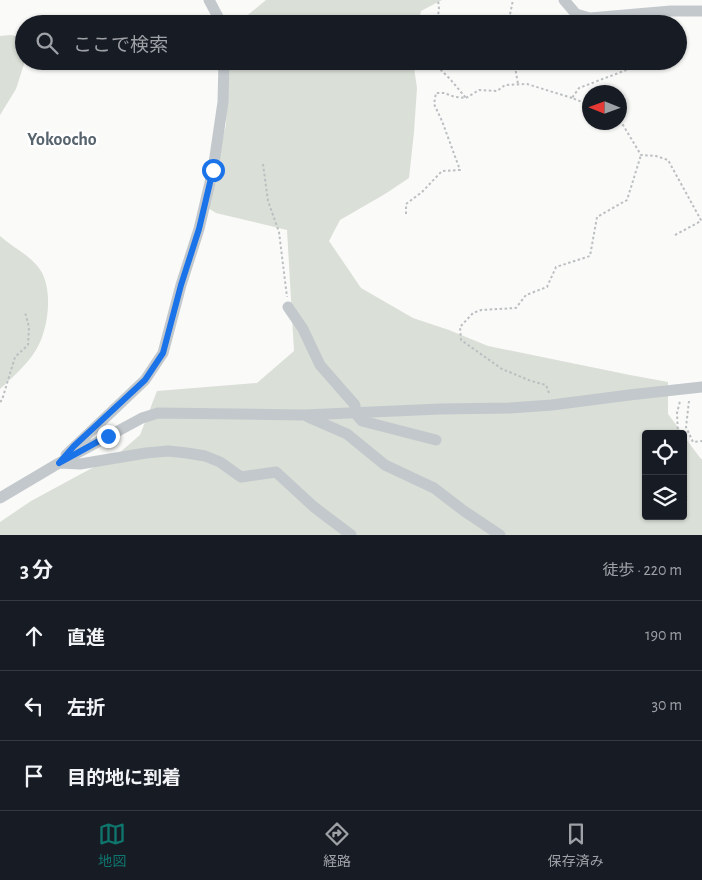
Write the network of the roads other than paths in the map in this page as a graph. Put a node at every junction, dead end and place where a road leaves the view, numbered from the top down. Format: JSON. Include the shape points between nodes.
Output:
{"nodes":[{"id":1,"x":209,"y":0,"type":"edge"},
{"id":2,"x":564,"y":0,"type":"edge"},
{"id":3,"x":702,"y":12,"type":"edge"},
{"id":4,"x":217,"y":15,"type":"edge"},
{"id":5,"x":580,"y":15,"type":"edge"},
{"id":6,"x":624,"y":15,"type":"edge"},
{"id":7,"x":224,"y":70,"type":"edge"},
{"id":8,"x":288,"y":307,"type":"road end"},
{"id":9,"x":702,"y":387,"type":"edge"},
{"id":10,"x":355,"y":413,"type":"junction"},
{"id":11,"x":304,"y":415,"type":"junction"},
{"id":12,"x":436,"y":440,"type":"dead end"},
{"id":13,"x":59,"y":463,"type":"junction"},
{"id":14,"x":0,"y":498,"type":"edge"},
{"id":15,"x":351,"y":535,"type":"edge"},
{"id":16,"x":500,"y":535,"type":"edge"}],
"edges":[{"from":1,"to":4,"type":"street"},
{"from":2,"to":5,"type":"street"},
{"from":3,"to":6,"type":"street"},
{"from":7,"to":13,"type":"street","via":[[223,102],[213,170],[163,353],[145,380]]},
{"from":8,"to":10,"type":"street","via":[[303,329],[320,365],[355,405]]},
{"from":9,"to":10,"type":"street","via":[[552,405]]},
{"from":10,"to":11,"type":"street"},
{"from":10,"to":12,"type":"street","via":[[362,421]]},
{"from":11,"to":13,"type":"street","via":[[158,413],[142,418]]},
{"from":11,"to":16,"type":"street","via":[[347,434],[386,465],[434,488]]},
{"from":13,"to":14,"type":"street"},
{"from":13,"to":15,"type":"street","via":[[80,464],[168,451],[205,456],[241,477],[276,472]]}]}
